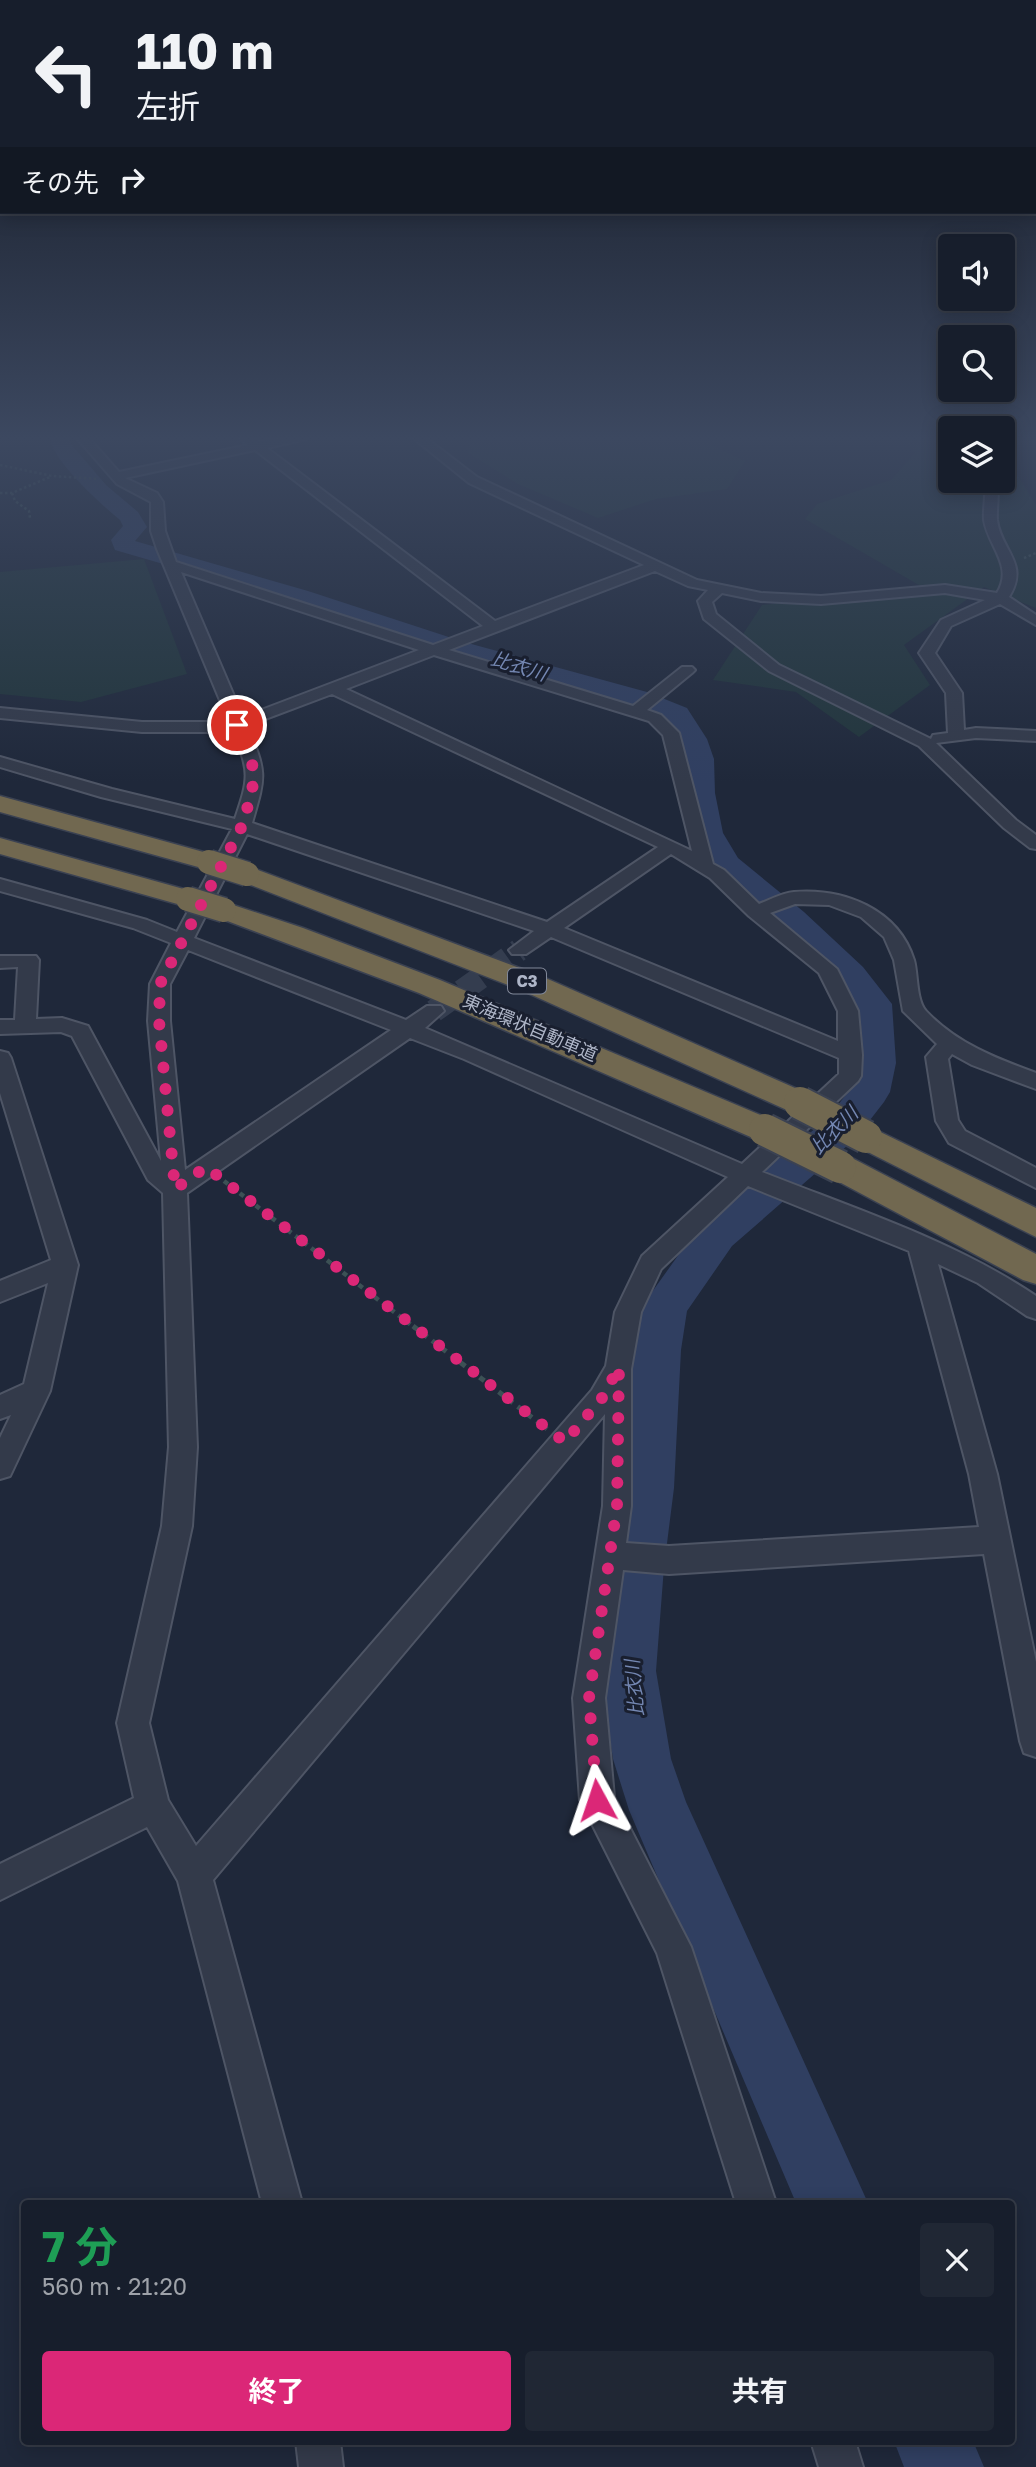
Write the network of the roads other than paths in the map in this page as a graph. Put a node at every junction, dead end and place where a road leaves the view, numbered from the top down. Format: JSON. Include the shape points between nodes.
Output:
{"nodes":[{"id":1,"x":167,"y":552,"type":"edge"},
{"id":2,"x":396,"y":552,"type":"edge"},
{"id":3,"x":626,"y":552,"type":"edge"},
{"id":4,"x":1007,"y":552,"type":"edge"},
{"id":5,"x":173,"y":565,"type":"junction"},
{"id":6,"x":655,"y":566,"type":"junction"},
{"id":7,"x":719,"y":589,"type":"junction"},
{"id":8,"x":1001,"y":598,"type":"junction"},
{"id":9,"x":1036,"y":621,"type":"edge"},
{"id":10,"x":492,"y":626,"type":"junction"},
{"id":11,"x":431,"y":649,"type":"junction"},
{"id":12,"x":688,"y":670,"type":"dead end"},
{"id":13,"x":332,"y":688,"type":"junction"},
{"id":14,"x":635,"y":712,"type":"junction"},
{"id":15,"x":0,"y":713,"type":"edge"},
{"id":16,"x":237,"y":725,"type":"junction"},
{"id":17,"x":956,"y":736,"type":"junction"},
{"id":18,"x":1036,"y":736,"type":"edge"},
{"id":19,"x":925,"y":742,"type":"junction"},
{"id":20,"x":0,"y":762,"type":"edge"},
{"id":21,"x":0,"y":804,"type":"edge"},
{"id":22,"x":242,"y":826,"type":"junction"},
{"id":23,"x":1036,"y":844,"type":"edge"},
{"id":24,"x":0,"y":846,"type":"edge"},
{"id":25,"x":671,"y":846,"type":"junction"},
{"id":26,"x":705,"y":867,"type":"junction"},
{"id":27,"x":0,"y":885,"type":"edge"},
{"id":28,"x":756,"y":912,"type":"junction"},
{"id":29,"x":548,"y":929,"type":"junction"},
{"id":30,"x":180,"y":942,"type":"junction"},
{"id":31,"x":519,"y":950,"type":"tunnel mouth"},
{"id":32,"x":0,"y":962,"type":"edge"},
{"id":33,"x":434,"y":1011,"type":"tunnel mouth"},
{"id":34,"x":26,"y":1024,"type":"junction"},
{"id":35,"x":0,"y":1027,"type":"edge"},
{"id":36,"x":408,"y":1029,"type":"junction"},
{"id":37,"x":950,"y":1044,"type":"junction"},
{"id":38,"x":851,"y":1055,"type":"junction"},
{"id":39,"x":0,"y":1058,"type":"edge"},
{"id":40,"x":1036,"y":1081,"type":"edge"},
{"id":41,"x":746,"y":1175,"type":"junction"},
{"id":42,"x":1036,"y":1179,"type":"edge"},
{"id":43,"x":175,"y":1189,"type":"junction"},
{"id":44,"x":1036,"y":1223,"type":"edge"},
{"id":45,"x":920,"y":1245,"type":"junction"},
{"id":46,"x":65,"y":1265,"type":"junction"},
{"id":47,"x":1036,"y":1270,"type":"edge"},
{"id":48,"x":0,"y":1292,"type":"edge"},
{"id":49,"x":1036,"y":1309,"type":"edge"},
{"id":50,"x":619,"y":1367,"type":"junction"},
{"id":51,"x":36,"y":1391,"type":"junction"},
{"id":52,"x":0,"y":1407,"type":"edge"},
{"id":53,"x":0,"y":1467,"type":"edge"},
{"id":54,"x":996,"y":1540,"type":"junction"},
{"id":55,"x":610,"y":1555,"type":"junction"},
{"id":56,"x":1036,"y":1741,"type":"edge"},
{"id":57,"x":153,"y":1806,"type":"junction"},
{"id":58,"x":194,"y":1875,"type":"junction"},
{"id":59,"x":0,"y":1883,"type":"edge"},
{"id":60,"x":281,"y":2200,"type":"edge"},
{"id":61,"x":755,"y":2200,"type":"edge"},
{"id":62,"x":318,"y":2445,"type":"edge"},
{"id":63,"x":834,"y":2445,"type":"edge"},
{"id":64,"x":321,"y":2467,"type":"edge"},
{"id":65,"x":841,"y":2467,"type":"edge"}],
"edges":[{"from":1,"to":5,"type":"street"},
{"from":2,"to":10,"type":"street"},
{"from":3,"to":6,"type":"street"},
{"from":4,"to":8,"type":"street","via":[[1007,590]]},
{"from":5,"to":11,"type":"street"},
{"from":5,"to":16,"type":"street"},
{"from":6,"to":7,"type":"street"},
{"from":6,"to":10,"type":"street"},
{"from":7,"to":8,"type":"street","via":[[821,600],[946,589]]},
{"from":7,"to":19,"type":"street","via":[[705,601],[709,616],[774,668]]},
{"from":8,"to":9,"type":"street"},
{"from":8,"to":17,"type":"street","via":[[946,623],[928,653],[954,693]]},
{"from":10,"to":11,"type":"street"},
{"from":11,"to":13,"type":"street"},
{"from":11,"to":14,"type":"street"},
{"from":12,"to":14,"type":"street"},
{"from":13,"to":16,"type":"street"},
{"from":13,"to":25,"type":"street"},
{"from":14,"to":26,"type":"street","via":[[655,718],[671,733]]},
{"from":15,"to":16,"type":"street","via":[[202,729]]},
{"from":16,"to":22,"type":"street","via":[[255,764],[254,787]]},
{"from":17,"to":18,"type":"street","via":[[988,732]]},
{"from":17,"to":19,"type":"street"},
{"from":19,"to":23,"type":"street"},
{"from":20,"to":22,"type":"street"},
{"from":21,"to":44,"type":"highway","number":"C3","bridge":true,"via":[[247,874],[531,982],[800,1103]]},
{"from":22,"to":29,"type":"street"},
{"from":22,"to":30,"type":"street"},
{"from":24,"to":47,"type":"highway","name":"東海環状自動車道","number":"C3","bridge":true,"via":[[223,910],[517,1021],[765,1130]]},
{"from":25,"to":26,"type":"street"},
{"from":25,"to":29,"type":"street"},
{"from":26,"to":28,"type":"street"},
{"from":27,"to":30,"type":"street","via":[[140,925]]},
{"from":28,"to":37,"type":"street","via":[[793,898],[832,899],[868,913],[893,934],[904,960],[913,1012]]},
{"from":28,"to":38,"type":"street","via":[[827,970],[848,1011]]},
{"from":29,"to":31,"type":"street"},
{"from":29,"to":38,"type":"street"},
{"from":30,"to":36,"type":"street"},
{"from":30,"to":43,"type":"street","via":[[160,984],[159,1021]]},
{"from":32,"to":34,"type":"street","via":[[29,960]]},
{"from":33,"to":36,"type":"street"},
{"from":34,"to":35,"type":"street"},
{"from":34,"to":43,"type":"street","via":[[62,1025],[80,1031],[156,1174]]},
{"from":36,"to":41,"type":"street"},
{"from":36,"to":43,"type":"street"},
{"from":37,"to":40,"type":"street"},
{"from":37,"to":42,"type":"street","via":[[937,1057],[947,1121],[957,1137]]},
{"from":38,"to":41,"type":"street","via":[[850,1076]]},
{"from":39,"to":46,"type":"street"},
{"from":41,"to":45,"type":"street"},
{"from":41,"to":50,"type":"street","via":[[651,1263],[628,1312]]},
{"from":43,"to":57,"type":"street","via":[[183,1447],[177,1525],[133,1723]]},
{"from":45,"to":49,"type":"street","via":[[987,1276]]},
{"from":45,"to":54,"type":"street","via":[[983,1474]]},
{"from":46,"to":48,"type":"street"},
{"from":46,"to":51,"type":"street"},
{"from":50,"to":55,"type":"street","via":[[617,1506]]},
{"from":50,"to":58,"type":"street","via":[[602,1398]]},
{"from":51,"to":52,"type":"street"},
{"from":51,"to":53,"type":"street"},
{"from":54,"to":55,"type":"street","via":[[669,1560]]},
{"from":54,"to":56,"type":"street"},
{"from":55,"to":61,"type":"street","via":[[589,1698],[597,1800],[674,1947]]},
{"from":57,"to":58,"type":"street"},
{"from":57,"to":59,"type":"street"},
{"from":58,"to":60,"type":"street"},
{"from":62,"to":64,"type":"street"},
{"from":63,"to":65,"type":"street"}]}
